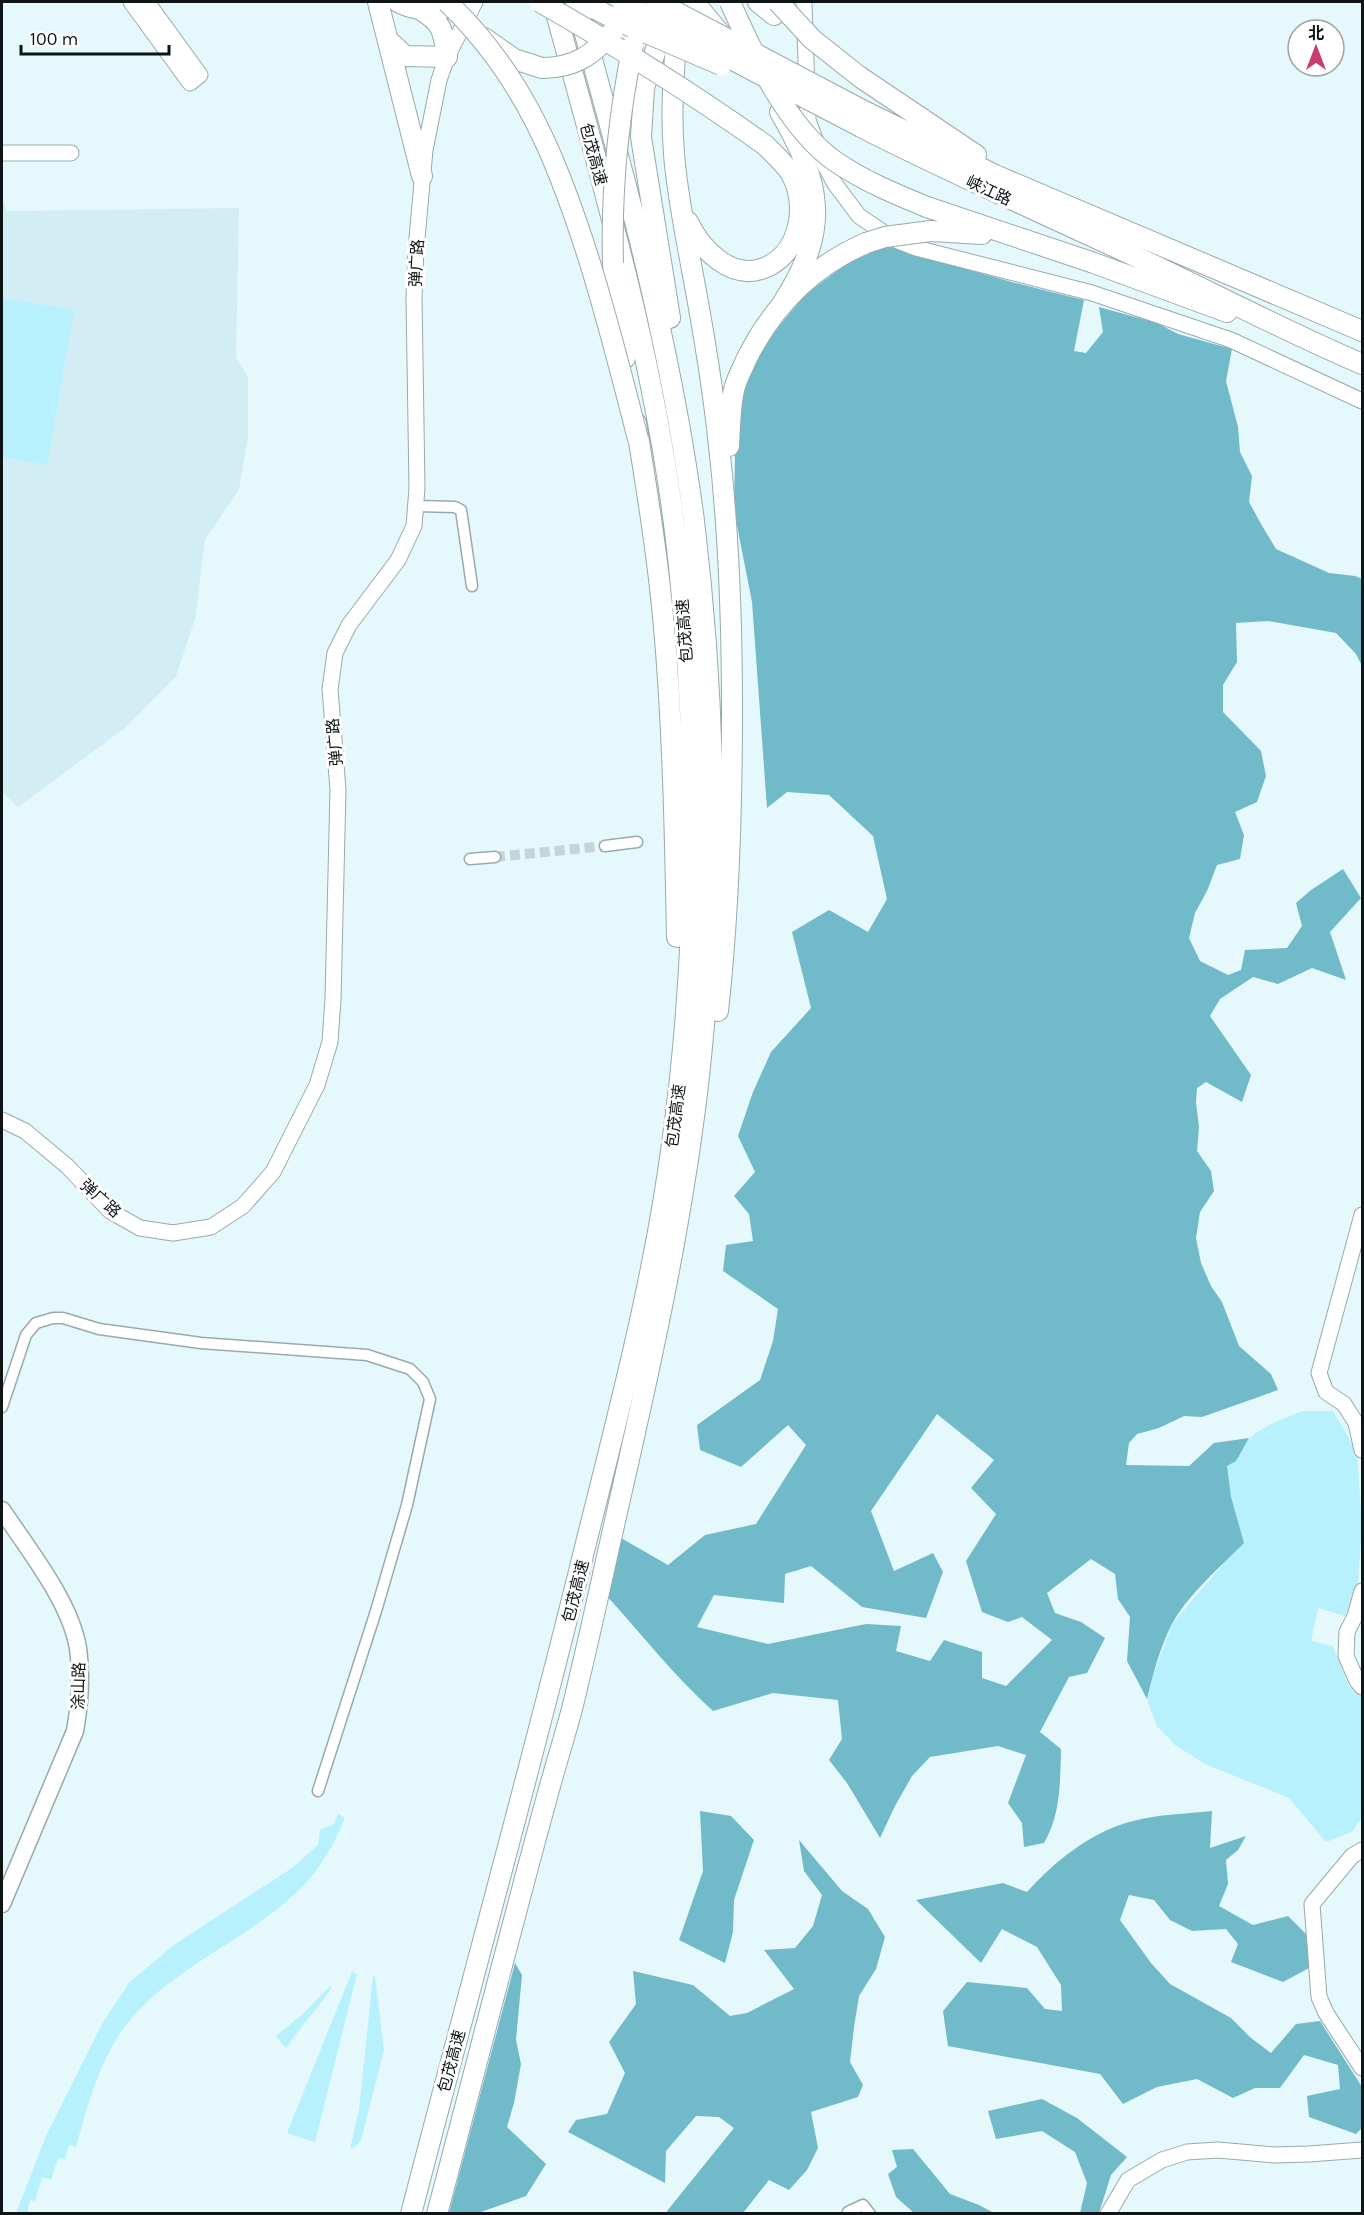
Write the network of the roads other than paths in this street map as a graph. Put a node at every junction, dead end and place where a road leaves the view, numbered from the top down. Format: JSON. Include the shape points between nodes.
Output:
{"nodes":[{"id":1,"x":131,"y":2,"type":"edge"},
{"id":2,"x":147,"y":2,"type":"edge"},
{"id":3,"x":378,"y":2,"type":"edge"},
{"id":4,"x":398,"y":2,"type":"edge"},
{"id":5,"x":447,"y":2,"type":"edge"},
{"id":6,"x":460,"y":2,"type":"edge"},
{"id":7,"x":475,"y":2,"type":"edge"},
{"id":8,"x":540,"y":2,"type":"edge"},
{"id":9,"x":553,"y":2,"type":"edge"},
{"id":10,"x":576,"y":2,"type":"edge"},
{"id":11,"x":583,"y":2,"type":"edge"},
{"id":12,"x":624,"y":2,"type":"edge"},
{"id":13,"x":643,"y":2,"type":"edge"},
{"id":14,"x":657,"y":2,"type":"edge"},
{"id":15,"x":673,"y":2,"type":"edge"},
{"id":16,"x":682,"y":2,"type":"edge"},
{"id":17,"x":694,"y":2,"type":"edge"},
{"id":18,"x":730,"y":2,"type":"edge"},
{"id":19,"x":758,"y":2,"type":"edge"},
{"id":20,"x":778,"y":2,"type":"edge"},
{"id":21,"x":804,"y":2,"type":"edge"},
{"id":22,"x":422,"y":10,"type":"junction"},
{"id":23,"x":476,"y":31,"type":"junction"},
{"id":24,"x":388,"y":40,"type":"junction"},
{"id":25,"x":447,"y":57,"type":"junction"},
{"id":26,"x":860,"y":77,"type":"junction"},
{"id":27,"x":862,"y":126,"type":"junction"},
{"id":28,"x":2,"y":153,"type":"edge"},
{"id":29,"x":71,"y":153,"type":"dead end"},
{"id":30,"x":422,"y":176,"type":"junction"},
{"id":31,"x":679,"y":200,"type":"junction"},
{"id":32,"x":1087,"y":214,"type":"junction"},
{"id":33,"x":1036,"y":245,"type":"junction"},
{"id":34,"x":784,"y":301,"type":"junction"},
{"id":35,"x":1362,"y":331,"type":"edge"},
{"id":36,"x":1317,"y":345,"type":"junction"},
{"id":37,"x":1362,"y":364,"type":"edge"},
{"id":38,"x":675,"y":392,"type":"junction"},
{"id":39,"x":1362,"y":401,"type":"edge"},
{"id":40,"x":638,"y":439,"type":"junction"},
{"id":41,"x":726,"y":502,"type":"junction"},
{"id":42,"x":416,"y":506,"type":"junction"},
{"id":43,"x":472,"y":585,"type":"dead end"},
{"id":44,"x":637,"y":842,"type":"dead end"},
{"id":45,"x":605,"y":846,"type":"tunnel mouth"},
{"id":46,"x":495,"y":857,"type":"tunnel mouth"},
{"id":47,"x":470,"y":860,"type":"dead end"},
{"id":48,"x":680,"y":1075,"type":"junction"},
{"id":49,"x":2,"y":1120,"type":"edge"},
{"id":50,"x":691,"y":1143,"type":"junction"},
{"id":51,"x":1362,"y":1215,"type":"edge"},
{"id":52,"x":2,"y":1407,"type":"edge"},
{"id":53,"x":1362,"y":1450,"type":"edge"},
{"id":54,"x":2,"y":1510,"type":"edge"},
{"id":55,"x":1362,"y":1591,"type":"edge"},
{"id":56,"x":1362,"y":1687,"type":"edge"},
{"id":57,"x":318,"y":1791,"type":"dead end"},
{"id":58,"x":1362,"y":1850,"type":"edge"},
{"id":59,"x":2,"y":1904,"type":"edge"},
{"id":60,"x":1362,"y":2068,"type":"edge"},
{"id":61,"x":1362,"y":2150,"type":"edge"},
{"id":62,"x":848,"y":2212,"type":"dead end"},
{"id":63,"x":411,"y":2214,"type":"edge"},
{"id":64,"x":437,"y":2214,"type":"edge"},
{"id":65,"x":870,"y":2214,"type":"edge"},
{"id":66,"x":1108,"y":2214,"type":"edge"}],
"edges":[{"from":1,"to":2,"type":"main road","via":[[195,79]]},
{"from":3,"to":24,"type":"highway"},
{"from":4,"to":22,"type":"highway"},
{"from":5,"to":23,"type":"highway","bridge":true},
{"from":6,"to":22,"type":"highway"},
{"from":7,"to":25,"type":"main road","name":"弹广路"},
{"from":8,"to":31,"type":"highway","bridge":true,"via":[[656,71],[765,145],[791,174],[801,211],[794,237],[777,260],[763,269],[745,270],[727,266],[703,247]]},
{"from":9,"to":48,"type":"highway","name":"包茂高速","bridge":true,"via":[[640,332],[665,459],[679,568],[692,811],[690,942]]},
{"from":10,"to":38,"type":"highway","name":"包茂高速","bridge":true,"via":[[648,273]]},
{"from":11,"to":27,"type":"highway","bridge":true,"via":[[616,20]]},
{"from":12,"to":23,"type":"highway","bridge":true,"via":[[614,30],[603,44],[575,64],[558,68],[543,68],[514,59]]},
{"from":12,"to":27,"type":"highway","name":"峡江路","bridge":true},
{"from":13,"to":40,"type":"highway","bridge":true,"via":[[617,134],[612,222],[615,294]]},
{"from":14,"to":27,"type":"highway","name":"峡江路","bridge":true},
{"from":15,"to":38,"type":"highway","via":[[647,76],[640,137],[668,298]]},
{"from":16,"to":31,"type":"highway","bridge":true,"via":[[672,105]]},
{"from":17,"to":34,"type":"highway","bridge":true,"via":[[779,110],[803,154],[810,176],[815,198],[813,242]]},
{"from":18,"to":33,"type":"highway","bridge":true,"via":[[774,89],[811,140],[834,160],[861,178],[927,207]]},
{"from":19,"to":26,"type":"highway","bridge":true},
{"from":20,"to":26,"type":"highway","bridge":true,"via":[[812,39]]},
{"from":21,"to":39,"type":"main road","via":[[808,120],[815,143],[835,184],[859,216],[873,227],[916,248],[1092,293],[1231,340]]},
{"from":22,"to":25,"type":"highway","via":[[443,28]]},
{"from":23,"to":40,"type":"highway","bridge":true,"via":[[519,90],[554,161],[596,284]]},
{"from":24,"to":25,"type":"highway","via":[[405,56]]},
{"from":24,"to":30,"type":"highway"},
{"from":25,"to":30,"type":"main road","name":"弹广路","via":[[431,114]]},
{"from":26,"to":32,"type":"highway","via":[[983,160]]},
{"from":27,"to":32,"type":"highway","name":"峡江路","via":[[965,162]]},
{"from":27,"to":36,"type":"highway","name":"峡江路","via":[[979,186]]},
{"from":28,"to":29,"type":"main road"},
{"from":30,"to":42,"type":"main road","name":"弹广路","via":[[414,297]]},
{"from":31,"to":41,"type":"highway","via":[[715,405]]},
{"from":32,"to":35,"type":"highway","name":"峡江路"},
{"from":33,"to":34,"type":"highway","bridge":true,"via":[[982,234],[931,231],[885,237],[846,252],[817,270]]},
{"from":33,"to":36,"type":"highway"},
{"from":34,"to":41,"type":"highway","via":[[751,350],[734,389]]},
{"from":36,"to":37,"type":"highway","name":"峡江路"},
{"from":38,"to":50,"type":"highway","name":"包茂高速","via":[[699,569],[711,778],[708,966]]},
{"from":40,"to":48,"type":"highway","via":[[656,556],[672,745]]},
{"from":41,"to":50,"type":"highway","via":[[732,721],[726,924],[717,1012]]},
{"from":42,"to":43,"type":"street","via":[[461,510]]},
{"from":42,"to":49,"type":"main road","name":"弹广路","via":[[414,526],[398,560],[349,625],[335,653],[330,688],[338,790],[330,1042],[317,1084],[273,1172],[243,1206],[211,1227],[173,1233],[140,1228],[110,1211],[67,1166],[25,1131]]},
{"from":44,"to":45,"type":"street"},
{"from":46,"to":47,"type":"street"},
{"from":48,"to":63,"type":"highway","name":"包茂高速","via":[[663,1207],[635,1348],[546,1706]]},
{"from":50,"to":64,"type":"highway","name":"包茂高速","via":[[653,1353],[571,1712]]},
{"from":51,"to":53,"type":"main road","via":[[1319,1373],[1326,1392],[1344,1404],[1356,1423]]},
{"from":52,"to":57,"type":"street","via":[[26,1335],[36,1323],[53,1318],[99,1329],[201,1343],[367,1355],[410,1369],[423,1382],[430,1399],[407,1505]]},
{"from":54,"to":59,"type":"main road","name":"涂山路","via":[[53,1586],[69,1621],[77,1646],[80,1701],[75,1731]]},
{"from":55,"to":56,"type":"main road","via":[[1347,1632],[1347,1656]]},
{"from":58,"to":60,"type":"main road","via":[[1352,1856],[1312,1905],[1319,1997]]},
{"from":61,"to":66,"type":"main road","via":[[1297,2155],[1187,2152],[1162,2160],[1128,2180]]},
{"from":62,"to":65,"type":"street","via":[[863,2205]]}]}
